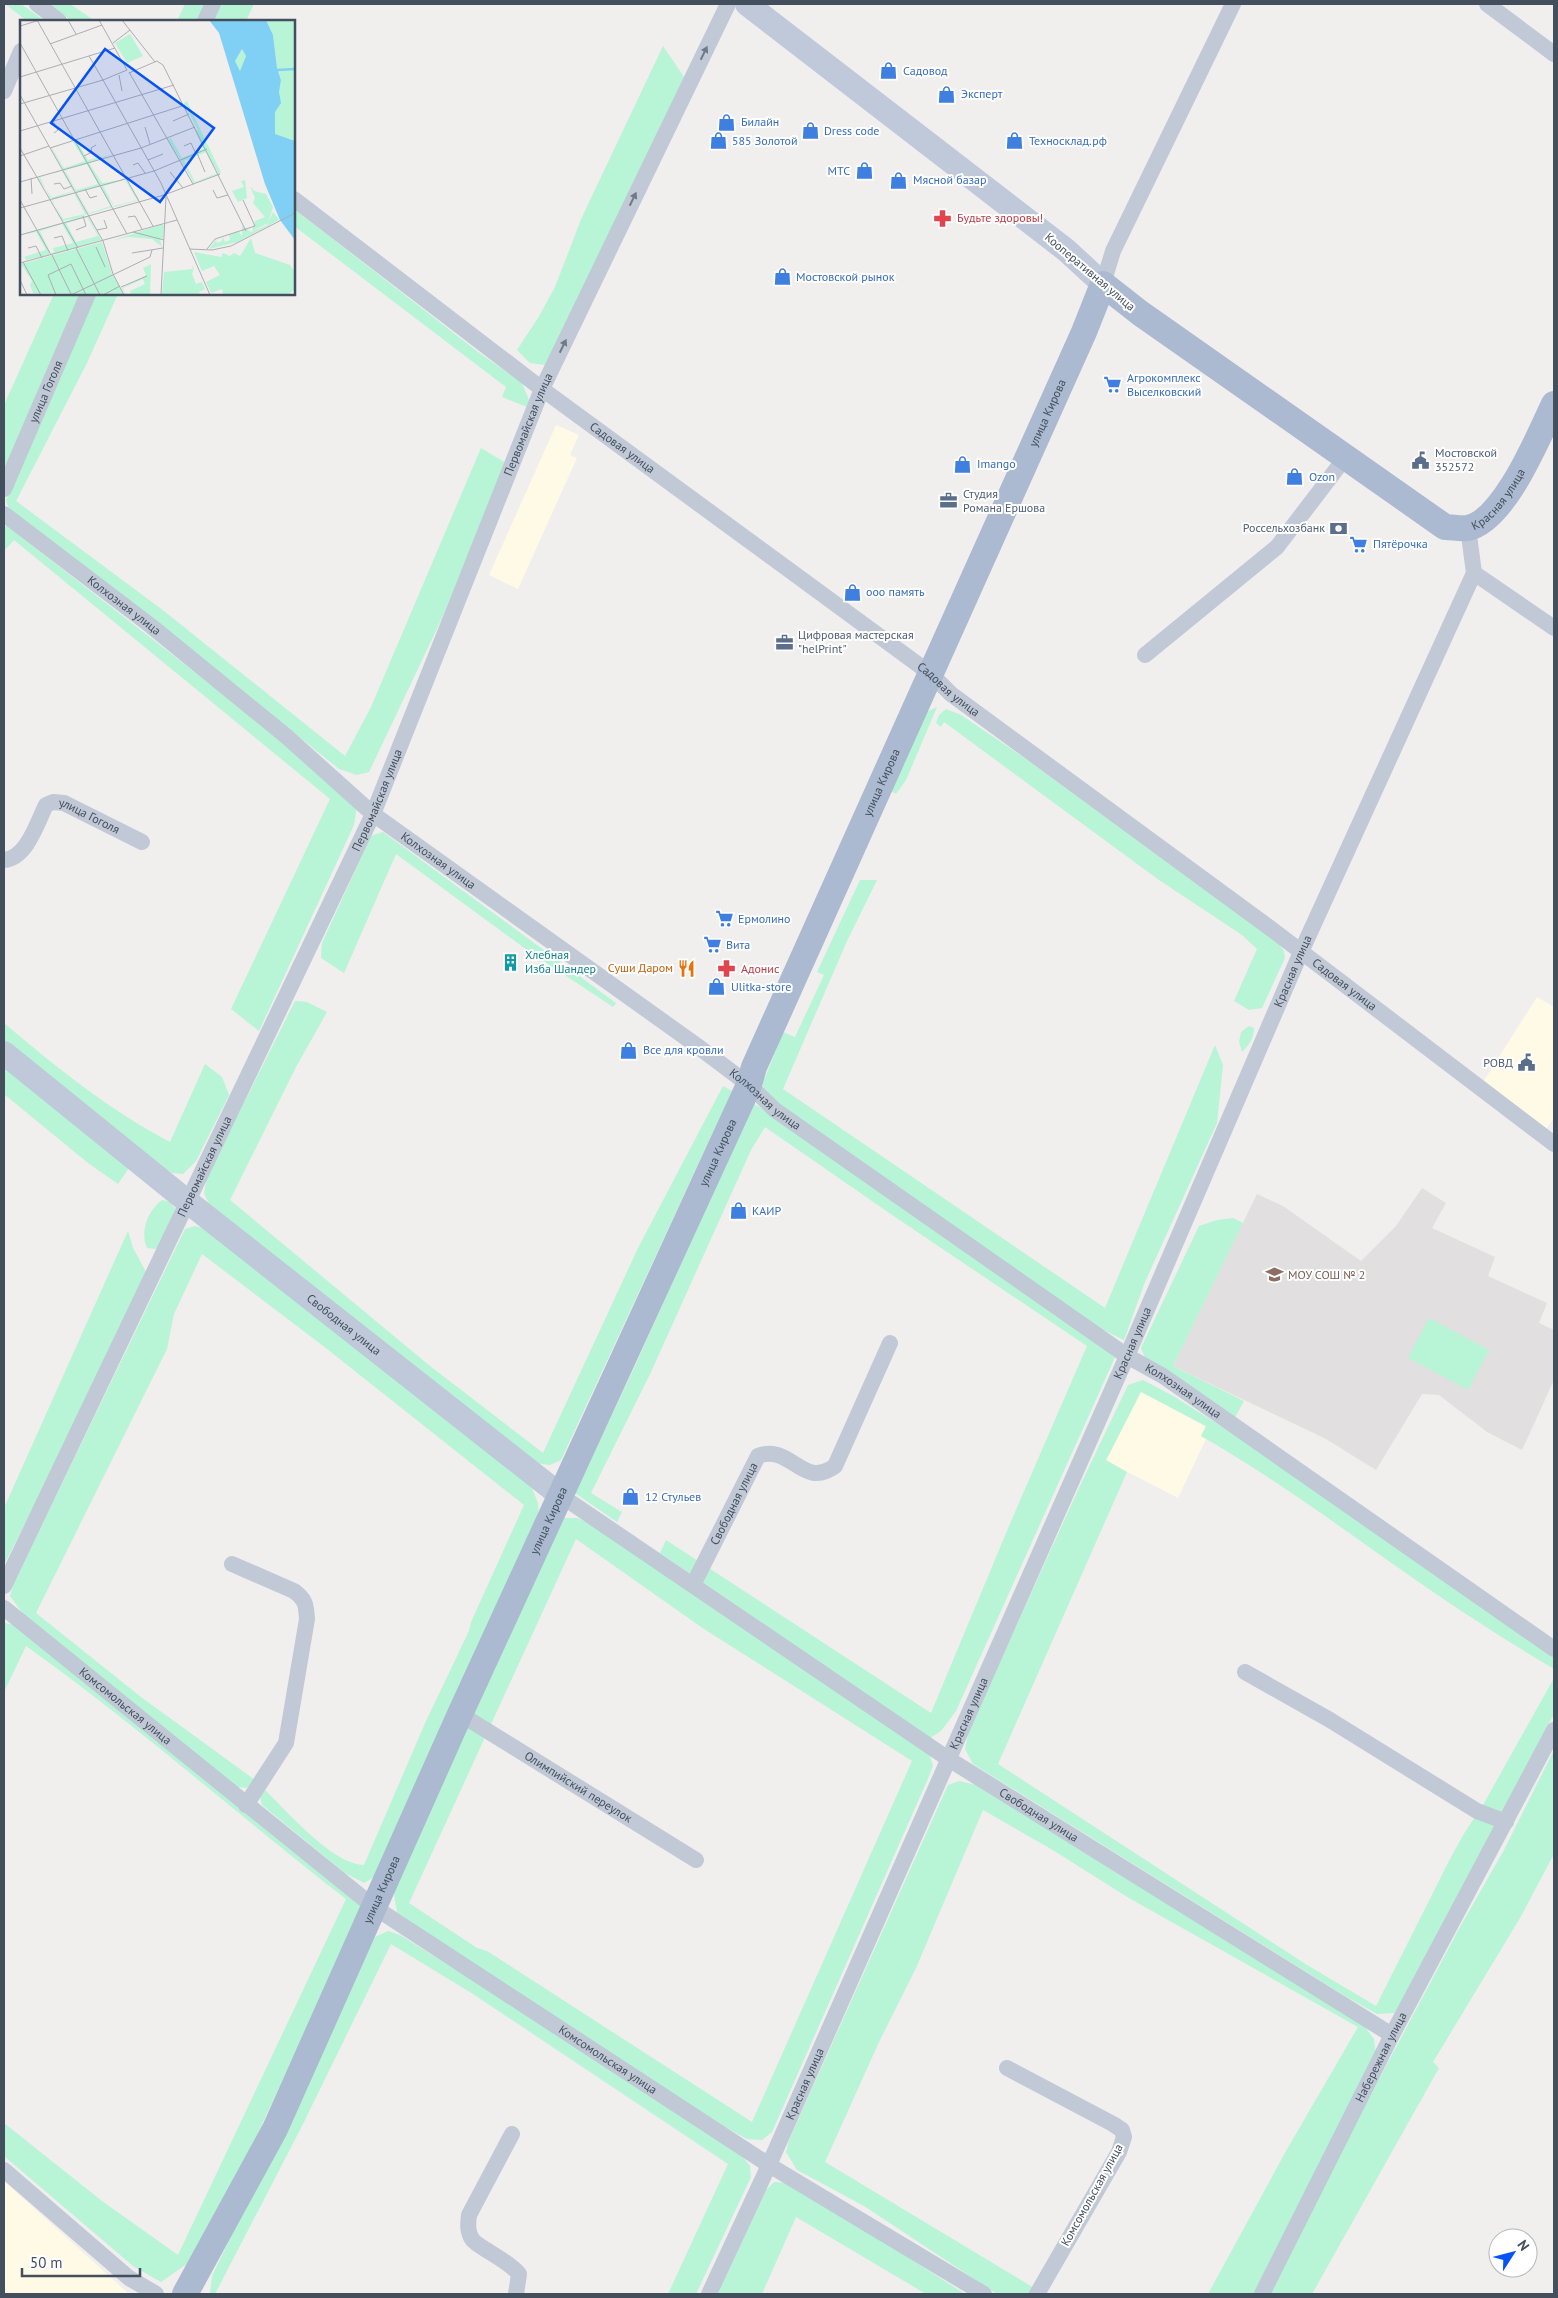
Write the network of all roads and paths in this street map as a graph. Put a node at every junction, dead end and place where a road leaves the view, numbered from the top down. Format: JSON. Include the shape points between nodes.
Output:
{"nodes":[{"id":1,"x":213,"y":4,"type":"edge"},
{"id":2,"x":728,"y":4,"type":"edge"},
{"id":3,"x":747,"y":4,"type":"edge"},
{"id":4,"x":1233,"y":4,"type":"edge"},
{"id":5,"x":1487,"y":4,"type":"edge"},
{"id":6,"x":38,"y":11,"type":"edge"},
{"id":7,"x":57,"y":20,"type":"edge"},
{"id":8,"x":205,"y":20,"type":"edge"},
{"id":9,"x":20,"y":53,"type":"edge"},
{"id":10,"x":1554,"y":54,"type":"edge"},
{"id":11,"x":4,"y":91,"type":"edge"},
{"id":12,"x":295,"y":200,"type":"edge"},
{"id":13,"x":1103,"y":284,"type":"junction"},
{"id":14,"x":88,"y":295,"type":"edge"},
{"id":15,"x":542,"y":390,"type":"junction"},
{"id":16,"x":1554,"y":404,"type":"edge"},
{"id":17,"x":1345,"y":458,"type":"junction"},
{"id":18,"x":4,"y":489,"type":"edge"},
{"id":19,"x":4,"y":514,"type":"edge"},
{"id":20,"x":1468,"y":528,"type":"junction"},
{"id":21,"x":1474,"y":573,"type":"junction"},
{"id":22,"x":1554,"y":628,"type":"edge"},
{"id":23,"x":1145,"y":656,"type":"dead end"},
{"id":24,"x":931,"y":674,"type":"junction"},
{"id":25,"x":374,"y":814,"type":"junction"},
{"id":26,"x":142,"y":842,"type":"dead end"},
{"id":27,"x":4,"y":860,"type":"edge"},
{"id":28,"x":1301,"y":952,"type":"junction"},
{"id":29,"x":4,"y":1053,"type":"edge"},
{"id":30,"x":748,"y":1085,"type":"junction"},
{"id":31,"x":1554,"y":1144,"type":"edge"},
{"id":32,"x":188,"y":1202,"type":"junction"},
{"id":33,"x":890,"y":1343,"type":"dead end"},
{"id":34,"x":1127,"y":1356,"type":"junction"},
{"id":35,"x":560,"y":1495,"type":"junction"},
{"id":36,"x":232,"y":1564,"type":"dead end"},
{"id":37,"x":693,"y":1585,"type":"junction"},
{"id":38,"x":4,"y":1586,"type":"edge"},
{"id":39,"x":4,"y":1608,"type":"edge"},
{"id":40,"x":1554,"y":1650,"type":"edge"},
{"id":41,"x":1245,"y":1672,"type":"dead end"},
{"id":42,"x":460,"y":1714,"type":"junction"},
{"id":43,"x":1554,"y":1730,"type":"edge"},
{"id":44,"x":948,"y":1758,"type":"junction"},
{"id":45,"x":246,"y":1805,"type":"junction"},
{"id":46,"x":1506,"y":1822,"type":"junction"},
{"id":47,"x":696,"y":1860,"type":"dead end"},
{"id":48,"x":374,"y":1907,"type":"junction"},
{"id":49,"x":1392,"y":2035,"type":"junction"},
{"id":50,"x":1007,"y":2068,"type":"dead end"},
{"id":51,"x":512,"y":2134,"type":"dead end"},
{"id":52,"x":769,"y":2165,"type":"junction"},
{"id":53,"x":4,"y":2170,"type":"edge"},
{"id":54,"x":156,"y":2294,"type":"edge"},
{"id":55,"x":185,"y":2294,"type":"edge"},
{"id":56,"x":516,"y":2294,"type":"edge"},
{"id":57,"x":709,"y":2294,"type":"edge"},
{"id":58,"x":984,"y":2294,"type":"edge"},
{"id":59,"x":1036,"y":2294,"type":"edge"},
{"id":60,"x":1262,"y":2294,"type":"edge"}],
"edges":[{"from":1,"to":8,"type":"street"},
{"from":15,"to":2,"type":"street","name":"Первомайская улица","one_way":true},
{"from":3,"to":13,"type":"street","name":"Кооперативная улица","via":[[1066,250]]},
{"from":4,"to":13,"type":"street","name":"улица Кирова","via":[[1113,251]]},
{"from":5,"to":10,"type":"street"},
{"from":6,"to":7,"type":"street"},
{"from":9,"to":11,"type":"street"},
{"from":12,"to":15,"type":"street","name":"Садовая улица"},
{"from":13,"to":17,"type":"main road","name":"Кооперативная улица"},
{"from":13,"to":24,"type":"main road","name":"улица Кирова"},
{"from":14,"to":18,"type":"street","name":"улица Гоголя"},
{"from":15,"to":24,"type":"street","name":"Садовая улица"},
{"from":15,"to":25,"type":"street","name":"Первомайская улица"},
{"from":16,"to":20,"type":"main road","name":"Красная улица","via":[[1522,472],[1487,516]]},
{"from":17,"to":20,"type":"main road","name":"Кооперативная улица","via":[[1445,527]]},
{"from":17,"to":23,"type":"street","via":[[1277,546]]},
{"from":19,"to":25,"type":"street","name":"Колхозная улица","via":[[151,626],[286,736]]},
{"from":20,"to":21,"type":"street","name":"Красная улица"},
{"from":21,"to":22,"type":"street"},
{"from":21,"to":28,"type":"street","name":"Красная улица"},
{"from":24,"to":28,"type":"street","name":"Садовая улица","via":[[951,694]]},
{"from":24,"to":30,"type":"main road","name":"улица Кирова"},
{"from":25,"to":30,"type":"street","name":"Колхозная улица"},
{"from":25,"to":32,"type":"street","name":"Первомайская улица"},
{"from":26,"to":27,"type":"street","name":"улица Гоголя","via":[[64,803],[53,802],[46,806],[25,847],[14,857]]},
{"from":28,"to":31,"type":"street","name":"Садовая улица"},
{"from":28,"to":34,"type":"street","name":"Красная улица"},
{"from":29,"to":32,"type":"street","name":"Свободная улица"},
{"from":30,"to":34,"type":"street","name":"Колхозная улица","via":[[775,1110]]},
{"from":30,"to":35,"type":"main road","name":"улица Кирова"},
{"from":32,"to":35,"type":"street","name":"Свободная улица"},
{"from":32,"to":38,"type":"street","name":"Первомайская улица"},
{"from":33,"to":37,"type":"street","name":"Свободная улица","via":[[835,1466],[825,1473],[811,1473],[779,1455],[767,1453],[758,1456]]},
{"from":34,"to":40,"type":"street","name":"Колхозная улица","via":[[1163,1376]]},
{"from":34,"to":44,"type":"street","name":"Красная улица"},
{"from":35,"to":37,"type":"street","name":"Свободная улица"},
{"from":35,"to":42,"type":"main road","name":"улица Кирова"},
{"from":36,"to":45,"type":"street","via":[[294,1591],[303,1598],[307,1619],[286,1742]]},
{"from":37,"to":44,"type":"street","name":"Свободная улица"},
{"from":39,"to":45,"type":"street","name":"Комсомольская улица"},
{"from":41,"to":46,"type":"street","via":[[1330,1720],[1477,1811]]},
{"from":42,"to":47,"type":"street","name":"Олимпийский переулок"},
{"from":42,"to":48,"type":"main road","name":"улица Кирова"},
{"from":43,"to":46,"type":"street","name":"Набережная улица"},
{"from":44,"to":49,"type":"street","name":"Свободная улица"},
{"from":44,"to":52,"type":"street","name":"Красная улица"},
{"from":45,"to":48,"type":"street","name":"Комсомольская улица"},
{"from":46,"to":49,"type":"street","name":"Набережная улица"},
{"from":48,"to":52,"type":"street","name":"Комсомольская улица"},
{"from":48,"to":55,"type":"main road","name":"улица Кирова","via":[[275,2128]]},
{"from":49,"to":60,"type":"street","name":"Набережная улица"},
{"from":50,"to":59,"type":"street","name":"Комсомольская улица","via":[[1113,2124],[1122,2130],[1124,2137],[1119,2152]]},
{"from":51,"to":56,"type":"street","via":[[469,2216],[468,2228],[472,2240],[511,2264],[519,2274]]},
{"from":52,"to":57,"type":"street","name":"Красная улица"},
{"from":52,"to":58,"type":"street","name":"Комсомольская улица"},
{"from":53,"to":54,"type":"street","via":[[129,2278]]}]}
